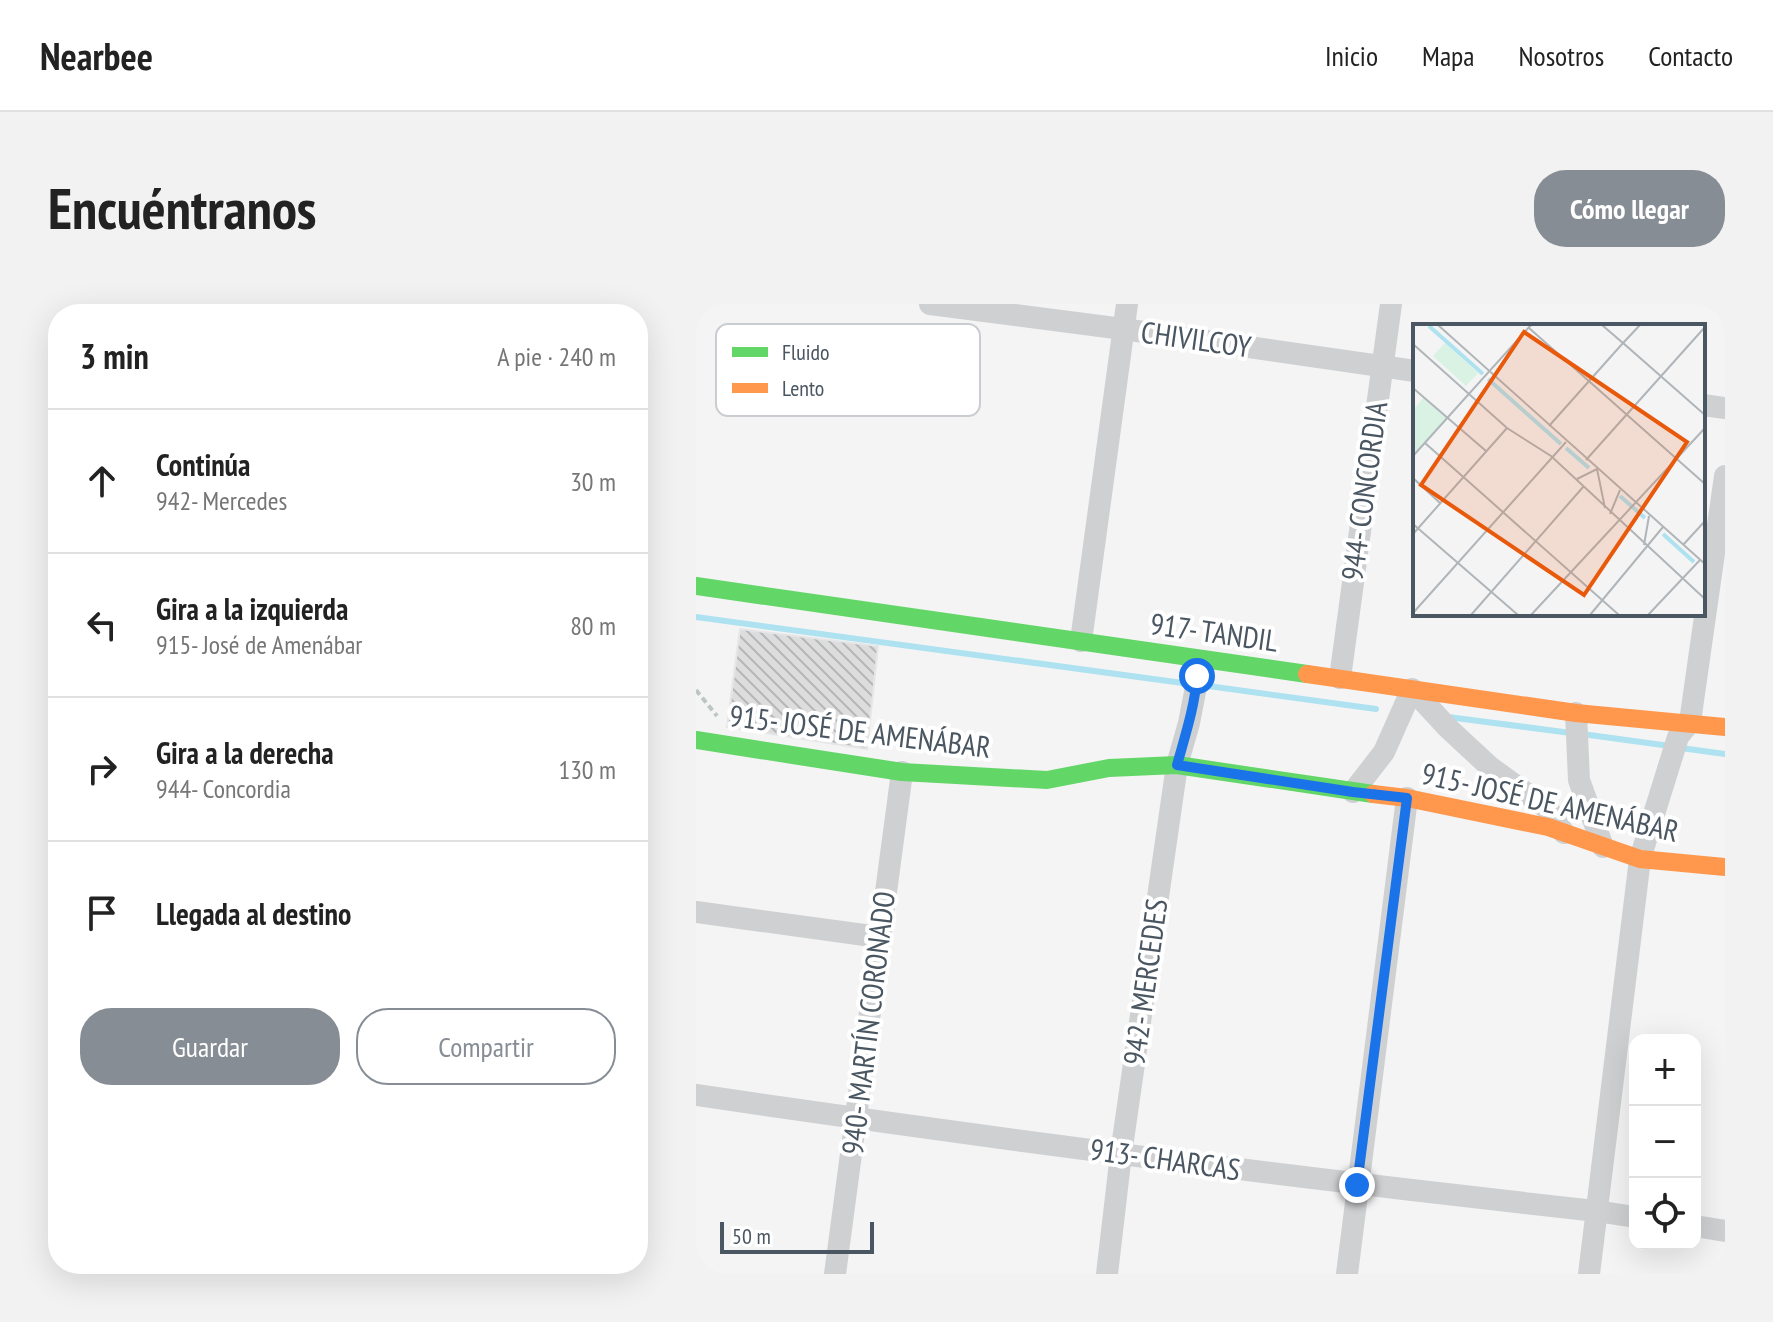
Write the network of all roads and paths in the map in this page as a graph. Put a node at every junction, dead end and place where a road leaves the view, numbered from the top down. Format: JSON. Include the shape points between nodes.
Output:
{"nodes":[{"id":1,"x":930,"y":304,"type":"edge"},
{"id":2,"x":1127,"y":304,"type":"edge"},
{"id":3,"x":1391,"y":304,"type":"edge"},
{"id":4,"x":1123,"y":329,"type":"junction"},
{"id":5,"x":1382,"y":367,"type":"junction"},
{"id":6,"x":1413,"y":371,"type":"edge"},
{"id":7,"x":1705,"y":405,"type":"edge"},
{"id":8,"x":1725,"y":408,"type":"edge"},
{"id":9,"x":1725,"y":476,"type":"edge"},
{"id":10,"x":696,"y":586,"type":"edge"},
{"id":11,"x":1081,"y":641,"type":"junction"},
{"id":12,"x":1198,"y":676,"type":"junction"},
{"id":13,"x":1340,"y":678,"type":"junction"},
{"id":14,"x":1412,"y":689,"type":"junction"},
{"id":15,"x":1690,"y":722,"type":"junction"},
{"id":16,"x":1725,"y":727,"type":"edge"},
{"id":17,"x":1576,"y":728,"type":"junction"},
{"id":18,"x":696,"y":740,"type":"edge"},
{"id":19,"x":1177,"y":765,"type":"junction"},
{"id":20,"x":902,"y":772,"type":"junction"},
{"id":21,"x":1353,"y":792,"type":"junction"},
{"id":22,"x":1407,"y":798,"type":"junction"},
{"id":23,"x":1564,"y":833,"type":"junction"},
{"id":24,"x":1603,"y":847,"type":"junction"},
{"id":25,"x":1640,"y":859,"type":"junction"},
{"id":26,"x":1725,"y":867,"type":"edge"},
{"id":27,"x":696,"y":912,"type":"edge"},
{"id":28,"x":879,"y":937,"type":"junction"},
{"id":29,"x":696,"y":1095,"type":"edge"},
{"id":30,"x":856,"y":1118,"type":"junction"},
{"id":31,"x":1121,"y":1154,"type":"junction"},
{"id":32,"x":1357,"y":1185,"type":"junction"},
{"id":33,"x":1596,"y":1211,"type":"junction"},
{"id":34,"x":1629,"y":1216,"type":"edge"},
{"id":35,"x":1701,"y":1227,"type":"edge"},
{"id":36,"x":1725,"y":1231,"type":"edge"},
{"id":37,"x":835,"y":1274,"type":"edge"},
{"id":38,"x":1107,"y":1274,"type":"edge"},
{"id":39,"x":1347,"y":1274,"type":"edge"},
{"id":40,"x":1589,"y":1274,"type":"edge"}],
"edges":[{"from":1,"to":4,"type":"street","name":"CHIVILCOY"},
{"from":2,"to":4,"type":"street"},
{"from":3,"to":5,"type":"street","name":"944- CONCORDIA"},
{"from":4,"to":5,"type":"street","name":"CHIVILCOY"},
{"from":4,"to":11,"type":"street"},
{"from":5,"to":6,"type":"street","name":"CHIVILCOY"},
{"from":5,"to":13,"type":"street","name":"944- CONCORDIA"},
{"from":7,"to":8,"type":"street"},
{"from":9,"to":15,"type":"street"},
{"from":10,"to":11,"type":"street","name":"917- TANDIL"},
{"from":11,"to":12,"type":"street","name":"917- TANDIL"},
{"from":12,"to":13,"type":"street","name":"917- TANDIL"},
{"from":12,"to":19,"type":"street","name":"942- MERCEDES"},
{"from":13,"to":14,"type":"street","name":"917- TANDIL"},
{"from":14,"to":17,"type":"street","name":"917- TANDIL"},
{"from":14,"to":21,"type":"street","via":[[1384,752]]},
{"from":14,"to":23,"type":"street","via":[[1490,767],[1548,809]]},
{"from":15,"to":16,"type":"street","name":"917- TANDIL"},
{"from":15,"to":17,"type":"street","name":"917- TANDIL"},
{"from":15,"to":25,"type":"street","via":[[1678,737]]},
{"from":17,"to":24,"type":"street","via":[[1579,780]]},
{"from":18,"to":20,"type":"street","name":"915- JOSÉ DE AMENÁBAR"},
{"from":19,"to":20,"type":"street","name":"915- JOSÉ DE AMENÁBAR","via":[[1109,768],[1047,780]]},
{"from":19,"to":21,"type":"street","name":"915- JOSÉ DE AMENÁBAR"},
{"from":19,"to":31,"type":"street","name":"942- MERCEDES"},
{"from":20,"to":28,"type":"street","name":"940- MARTÍN CORONADO"},
{"from":21,"to":22,"type":"street","name":"915- JOSÉ DE AMENÁBAR"},
{"from":22,"to":23,"type":"street","name":"915- JOSÉ DE AMENÁBAR"},
{"from":22,"to":32,"type":"street"},
{"from":23,"to":24,"type":"street","name":"915- JOSÉ DE AMENÁBAR"},
{"from":24,"to":25,"type":"street","name":"915- JOSÉ DE AMENÁBAR"},
{"from":25,"to":26,"type":"street","name":"915- JOSÉ DE AMENÁBAR"},
{"from":25,"to":33,"type":"street"},
{"from":27,"to":28,"type":"street"},
{"from":28,"to":30,"type":"street","name":"940- MARTÍN CORONADO"},
{"from":29,"to":30,"type":"street","name":"913- CHARCAS"},
{"from":30,"to":31,"type":"street","name":"913- CHARCAS"},
{"from":30,"to":37,"type":"street","name":"940- MARTÍN CORONADO"},
{"from":31,"to":32,"type":"street","name":"913- CHARCAS"},
{"from":31,"to":38,"type":"street","name":"942- MERCEDES"},
{"from":32,"to":33,"type":"street","name":"913- CHARCAS"},
{"from":32,"to":39,"type":"street"},
{"from":33,"to":34,"type":"street","name":"913- CHARCAS"},
{"from":33,"to":40,"type":"street"},
{"from":35,"to":36,"type":"street"}]}
